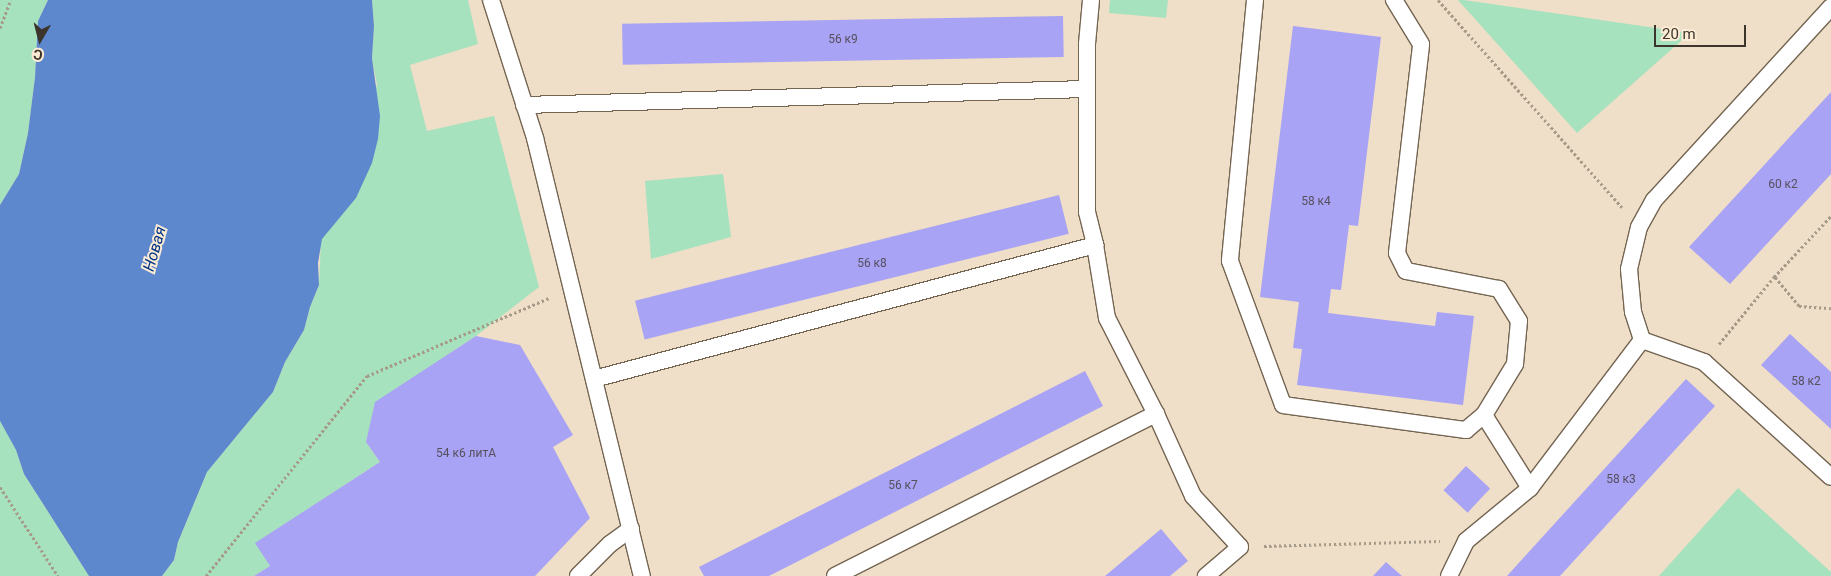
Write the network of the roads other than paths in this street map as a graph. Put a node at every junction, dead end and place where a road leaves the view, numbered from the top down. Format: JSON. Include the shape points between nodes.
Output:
{"nodes":[{"id":1,"x":491,"y":0,"type":"edge"},
{"id":2,"x":1091,"y":0,"type":"edge"},
{"id":3,"x":1255,"y":0,"type":"edge"},
{"id":4,"x":1394,"y":0,"type":"edge"},
{"id":5,"x":1831,"y":7,"type":"edge"},
{"id":6,"x":1087,"y":89,"type":"junction"},
{"id":7,"x":524,"y":105,"type":"junction"},
{"id":8,"x":1095,"y":246,"type":"junction"},
{"id":9,"x":1642,"y":340,"type":"junction"},
{"id":10,"x":594,"y":379,"type":"junction"},
{"id":11,"x":1156,"y":414,"type":"junction"},
{"id":12,"x":1484,"y":415,"type":"junction"},
{"id":13,"x":1831,"y":477,"type":"edge"},
{"id":14,"x":1530,"y":488,"type":"junction"},
{"id":15,"x":631,"y":529,"type":"junction"},
{"id":16,"x":578,"y":576,"type":"edge"},
{"id":17,"x":642,"y":576,"type":"edge"},
{"id":18,"x":835,"y":576,"type":"edge"},
{"id":19,"x":1206,"y":576,"type":"edge"},
{"id":20,"x":1449,"y":576,"type":"edge"}],
"edges":[{"from":1,"to":7,"type":"lane"},
{"from":2,"to":6,"type":"lane"},
{"from":3,"to":12,"type":"lane","via":[[1230,261],[1283,406],[1466,430]]},
{"from":4,"to":12,"type":"lane","via":[[1421,44],[1396,253],[1406,271],[1499,289],[1519,320],[1515,364]]},
{"from":5,"to":9,"type":"lane","via":[[1654,200],[1639,227],[1629,269],[1633,312]]},
{"from":6,"to":7,"type":"lane"},
{"from":6,"to":8,"type":"lane","via":[[1086,212]]},
{"from":7,"to":10,"type":"lane"},
{"from":8,"to":10,"type":"lane"},
{"from":8,"to":11,"type":"lane","via":[[1107,318]]},
{"from":9,"to":13,"type":"lane","via":[[1704,362]]},
{"from":9,"to":14,"type":"lane"},
{"from":10,"to":15,"type":"lane"},
{"from":11,"to":18,"type":"lane"},
{"from":11,"to":19,"type":"lane","via":[[1193,496],[1240,547]]},
{"from":12,"to":14,"type":"lane"},
{"from":14,"to":20,"type":"lane","via":[[1466,540]]},
{"from":15,"to":16,"type":"lane","via":[[610,544]]},
{"from":15,"to":17,"type":"lane"}]}
